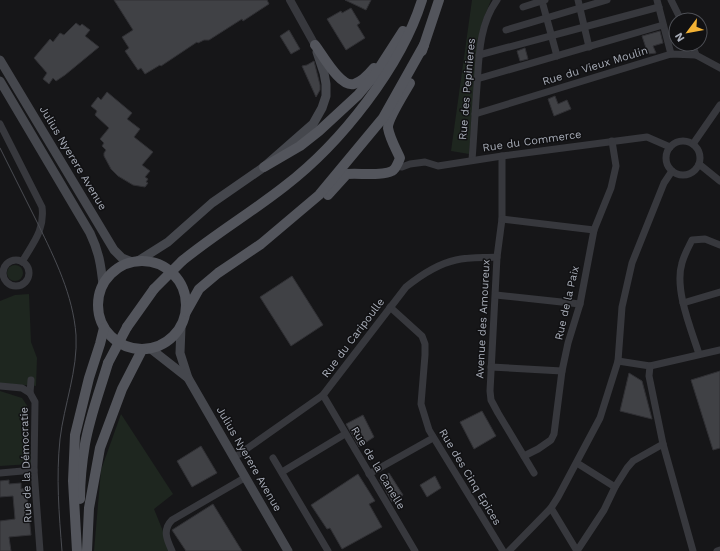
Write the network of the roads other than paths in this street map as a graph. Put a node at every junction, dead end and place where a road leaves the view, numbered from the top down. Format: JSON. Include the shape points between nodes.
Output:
{"nodes":[{"id":1,"x":290,"y":0,"type":"edge"},
{"id":2,"x":417,"y":0,"type":"edge"},
{"id":3,"x":422,"y":0,"type":"edge"},
{"id":4,"x":439,"y":0,"type":"edge"},
{"id":5,"x":497,"y":0,"type":"edge"},
{"id":6,"x":544,"y":0,"type":"edge"},
{"id":7,"x":607,"y":0,"type":"edge"},
{"id":8,"x":671,"y":0,"type":"edge"},
{"id":9,"x":579,"y":4,"type":"edge"},
{"id":10,"x":658,"y":4,"type":"edge"},
{"id":11,"x":523,"y":7,"type":"dead end"},
{"id":12,"x":677,"y":12,"type":"edge"},
{"id":13,"x":547,"y":18,"type":"junction"},
{"id":14,"x":663,"y":25,"type":"junction"},
{"id":15,"x":585,"y":27,"type":"junction"},
{"id":16,"x":404,"y":29,"type":"junction"},
{"id":17,"x":506,"y":30,"type":"dead end"},
{"id":18,"x":551,"y":36,"type":"junction"},
{"id":19,"x":315,"y":45,"type":"junction"},
{"id":20,"x":424,"y":45,"type":"junction"},
{"id":21,"x":589,"y":47,"type":"junction"},
{"id":22,"x":695,"y":52,"type":"edge"},
{"id":23,"x":671,"y":54,"type":"junction"},
{"id":24,"x":480,"y":55,"type":"junction"},
{"id":25,"x":696,"y":55,"type":"junction"},
{"id":26,"x":557,"y":56,"type":"junction"},
{"id":27,"x":0,"y":60,"type":"edge"},
{"id":28,"x":720,"y":68,"type":"edge"},
{"id":29,"x":478,"y":79,"type":"junction"},
{"id":30,"x":0,"y":81,"type":"edge"},
{"id":31,"x":720,"y":105,"type":"edge"},
{"id":32,"x":475,"y":114,"type":"junction"},
{"id":33,"x":0,"y":124,"type":"edge"},
{"id":34,"x":612,"y":141,"type":"junction"},
{"id":35,"x":693,"y":144,"type":"junction"},
{"id":36,"x":670,"y":147,"type":"junction"},
{"id":37,"x":502,"y":156,"type":"junction"},
{"id":38,"x":472,"y":160,"type":"junction"},
{"id":39,"x":699,"y":164,"type":"junction"},
{"id":40,"x":397,"y":166,"type":"junction"},
{"id":41,"x":264,"y":167,"type":"junction"},
{"id":42,"x":672,"y":172,"type":"junction"},
{"id":43,"x":720,"y":181,"type":"edge"},
{"id":44,"x":502,"y":219,"type":"junction"},
{"id":45,"x":594,"y":230,"type":"junction"},
{"id":46,"x":261,"y":244,"type":"junction"},
{"id":47,"x":720,"y":245,"type":"edge"},
{"id":48,"x":497,"y":257,"type":"junction"},
{"id":49,"x":135,"y":261,"type":"junction"},
{"id":50,"x":22,"y":262,"type":"junction"},
{"id":51,"x":2,"y":266,"type":"edge"},
{"id":52,"x":3,"y":283,"type":"edge"},
{"id":53,"x":103,"y":285,"type":"junction"},
{"id":54,"x":720,"y":292,"type":"edge"},
{"id":55,"x":496,"y":295,"type":"junction"},
{"id":56,"x":683,"y":303,"type":"junction"},
{"id":57,"x":580,"y":304,"type":"junction"},
{"id":58,"x":390,"y":308,"type":"junction"},
{"id":59,"x":186,"y":312,"type":"junction"},
{"id":60,"x":181,"y":327,"type":"junction"},
{"id":61,"x":104,"y":328,"type":"junction"},
{"id":62,"x":146,"y":349,"type":"junction"},
{"id":63,"x":720,"y":350,"type":"edge"},
{"id":64,"x":699,"y":354,"type":"junction"},
{"id":65,"x":618,"y":361,"type":"junction"},
{"id":66,"x":650,"y":366,"type":"junction"},
{"id":67,"x":491,"y":367,"type":"junction"},
{"id":68,"x":562,"y":371,"type":"junction"},
{"id":69,"x":188,"y":378,"type":"junction"},
{"id":70,"x":31,"y":380,"type":"dead end"},
{"id":71,"x":0,"y":386,"type":"edge"},
{"id":72,"x":30,"y":393,"type":"junction"},
{"id":73,"x":323,"y":395,"type":"junction"},
{"id":74,"x":346,"y":434,"type":"junction"},
{"id":75,"x":433,"y":438,"type":"junction"},
{"id":76,"x":663,"y":444,"type":"junction"},
{"id":77,"x":524,"y":456,"type":"junction"},
{"id":78,"x":235,"y":457,"type":"junction"},
{"id":79,"x":273,"y":458,"type":"dead end"},
{"id":80,"x":576,"y":463,"type":"junction"},
{"id":81,"x":34,"y":470,"type":"junction"},
{"id":82,"x":282,"y":472,"type":"junction"},
{"id":83,"x":534,"y":473,"type":"dead end"},
{"id":84,"x":0,"y":474,"type":"edge"},
{"id":85,"x":369,"y":474,"type":"junction"},
{"id":86,"x":246,"y":477,"type":"junction"},
{"id":87,"x":615,"y":486,"type":"junction"},
{"id":88,"x":551,"y":508,"type":"junction"},
{"id":89,"x":720,"y":550,"type":"edge"},
{"id":90,"x":40,"y":551,"type":"edge"},
{"id":91,"x":77,"y":551,"type":"edge"},
{"id":92,"x":87,"y":551,"type":"edge"},
{"id":93,"x":172,"y":551,"type":"edge"},
{"id":94,"x":288,"y":551,"type":"edge"},
{"id":95,"x":328,"y":551,"type":"edge"},
{"id":96,"x":415,"y":551,"type":"edge"},
{"id":97,"x":503,"y":551,"type":"edge"},
{"id":98,"x":509,"y":551,"type":"edge"},
{"id":99,"x":577,"y":551,"type":"edge"},
{"id":100,"x":693,"y":551,"type":"edge"},
{"id":101,"x":717,"y":551,"type":"edge"}],
"edges":[{"from":1,"to":19,"type":"street"},
{"from":2,"to":16,"type":"main road"},
{"from":3,"to":91,"type":"main road","bridge":true,"via":[[416,18],[393,62],[350,123],[333,142],[286,185],[182,260],[154,289],[127,327],[108,363],[85,444]]},
{"from":4,"to":20,"type":"main road"},
{"from":5,"to":24,"type":"street","name":"Rue des Pepinieres","via":[[486,20]]},
{"from":6,"to":11,"type":"street"},
{"from":6,"to":13,"type":"street"},
{"from":7,"to":9,"type":"street"},
{"from":8,"to":12,"type":"street"},
{"from":9,"to":13,"type":"street"},
{"from":9,"to":15,"type":"street"},
{"from":10,"to":14,"type":"street"},
{"from":10,"to":15,"type":"street"},
{"from":13,"to":17,"type":"street"},
{"from":13,"to":18,"type":"street"},
{"from":14,"to":21,"type":"street"},
{"from":14,"to":23,"type":"street"},
{"from":15,"to":18,"type":"street"},
{"from":15,"to":21,"type":"street"},
{"from":16,"to":19,"type":"main road","via":[[368,75],[355,84],[347,84],[336,75]]},
{"from":16,"to":41,"type":"main road","via":[[374,76],[358,95],[300,146]]},
{"from":18,"to":24,"type":"street"},
{"from":18,"to":26,"type":"street"},
{"from":19,"to":41,"type":"main road","via":[[326,84],[322,108],[313,124]]},
{"from":20,"to":40,"type":"main road","via":[[417,68],[388,126],[400,158]]},
{"from":20,"to":46,"type":"main road","via":[[384,118],[319,195]]},
{"from":21,"to":26,"type":"street"},
{"from":22,"to":25,"type":"street"},
{"from":23,"to":25,"type":"street","name":"Rue du Vieux Moulin"},
{"from":23,"to":32,"type":"street","name":"Rue du Vieux Moulin"},
{"from":24,"to":29,"type":"street","name":"Rue des Pepinieres"},
{"from":25,"to":28,"type":"street","name":"Rue du Vieux Moulin"},
{"from":26,"to":29,"type":"street"},
{"from":27,"to":49,"type":"main road","name":"Julius Nyerere Avenue","via":[[114,250],[122,258]]},
{"from":29,"to":32,"type":"street","name":"Rue des Pepinieres"},
{"from":30,"to":53,"type":"main road","via":[[90,233],[101,262]]},
{"from":31,"to":35,"type":"street"},
{"from":32,"to":38,"type":"street","name":"Rue des Pepinieres"},
{"from":33,"to":50,"type":"street","via":[[42,207],[41,230]]},
{"from":34,"to":36,"type":"street","name":"Rue du Commerce","via":[[647,137]]},
{"from":34,"to":37,"type":"street","name":"Rue du Commerce"},
{"from":34,"to":45,"type":"street","name":"Rue de la Paix","via":[[616,166]]},
{"from":35,"to":36,"type":"street","via":[[682,141]]},
{"from":35,"to":39,"type":"street","via":[[699,153]]},
{"from":36,"to":42,"type":"street","via":[[666,161]]},
{"from":37,"to":38,"type":"street","name":"Rue du Commerce"},
{"from":37,"to":44,"type":"street","name":"Avenue des Amoureux"},
{"from":38,"to":40,"type":"street","name":"Rue du Commerce","via":[[438,166],[425,162]]},
{"from":39,"to":42,"type":"street","via":[[687,175]]},
{"from":39,"to":43,"type":"street"},
{"from":40,"to":46,"type":"main road","via":[[392,171],[379,175],[347,174],[326,197],[278,237]]},
{"from":41,"to":49,"type":"main road","via":[[212,203],[168,242]]},
{"from":42,"to":65,"type":"street","via":[[664,183],[632,263],[622,307]]},
{"from":44,"to":45,"type":"street"},
{"from":44,"to":48,"type":"street","name":"Avenue des Amoureux"},
{"from":45,"to":57,"type":"street","name":"Rue de la Paix"},
{"from":46,"to":59,"type":"main road","via":[[199,289]]},
{"from":47,"to":56,"type":"street","via":[[706,239],[692,240],[681,264],[680,288]]},
{"from":48,"to":55,"type":"street","name":"Avenue des Amoureux"},
{"from":48,"to":58,"type":"street","name":"Rue du Caripoulle","via":[[456,260],[436,267],[406,287]]},
{"from":49,"to":53,"type":"main road","via":[[120,266],[110,274]]},
{"from":49,"to":59,"type":"main road","name":"Julius Nyerere Avenue","via":[[164,266],[175,275],[186,299]]},
{"from":50,"to":51,"type":"street","via":[[10,261]]},
{"from":50,"to":52,"type":"street","via":[[28,271],[27,279],[17,286]]},
{"from":51,"to":52,"type":"street"},
{"from":53,"to":61,"type":"main road","via":[[98,302]]},
{"from":54,"to":56,"type":"street"},
{"from":55,"to":57,"type":"street"},
{"from":55,"to":67,"type":"street","name":"Avenue des Amoureux"},
{"from":56,"to":64,"type":"street"},
{"from":57,"to":68,"type":"street","name":"Rue de la Paix"},
{"from":58,"to":73,"type":"street","name":"Rue du Caripoulle"},
{"from":58,"to":75,"type":"street","name":"Rue des Cinq Epices","via":[[422,336],[425,344],[421,404]]},
{"from":59,"to":60,"type":"main road","name":"Julius Nyerere Avenue"},
{"from":60,"to":62,"type":"main road","name":"Julius Nyerere Avenue","via":[[174,337],[163,345]]},
{"from":60,"to":69,"type":"main road","name":"Julius Nyerere Avenue","via":[[180,353]]},
{"from":61,"to":62,"type":"main road","name":"Julius Nyerere Avenue","via":[[114,339],[127,347]]},
{"from":61,"to":91,"type":"main road","via":[[75,435],[73,481]]},
{"from":62,"to":69,"type":"main road","name":"Julius Nyerere Avenue"},
{"from":62,"to":92,"type":"main road","via":[[122,388],[100,448],[89,508]]},
{"from":63,"to":64,"type":"street"},
{"from":64,"to":66,"type":"street"},
{"from":65,"to":66,"type":"street"},
{"from":65,"to":80,"type":"street","via":[[600,418]]},
{"from":66,"to":76,"type":"street"},
{"from":67,"to":68,"type":"street"},
{"from":67,"to":77,"type":"street","name":"Avenue des Amoureux","via":[[491,400]]},
{"from":68,"to":77,"type":"street","name":"Rue de la Paix","via":[[554,434],[551,440]]},
{"from":69,"to":78,"type":"main road","name":"Julius Nyerere Avenue"},
{"from":70,"to":72,"type":"street","name":"Rue de la Démocratie"},
{"from":71,"to":72,"type":"street","via":[[22,388]]},
{"from":72,"to":81,"type":"street","name":"Rue de la Démocratie","via":[[35,402]]},
{"from":73,"to":74,"type":"street","name":"Rue de la Canelle"},
{"from":73,"to":78,"type":"street","name":"Rue du Caripoulle"},
{"from":74,"to":82,"type":"street"},
{"from":74,"to":85,"type":"street","name":"Rue de la Canelle"},
{"from":75,"to":85,"type":"street"},
{"from":75,"to":97,"type":"street","name":"Rue des Cinq Epices"},
{"from":76,"to":87,"type":"street","via":[[633,461]]},
{"from":76,"to":100,"type":"street"},
{"from":77,"to":83,"type":"street","name":"Avenue des Amoureux"},
{"from":78,"to":86,"type":"main road","name":"Julius Nyerere Avenue"},
{"from":79,"to":82,"type":"street"},
{"from":80,"to":87,"type":"street"},
{"from":80,"to":88,"type":"street"},
{"from":81,"to":84,"type":"street"},
{"from":81,"to":90,"type":"street","name":"Rue de la Démocratie"},
{"from":82,"to":95,"type":"street"},
{"from":85,"to":96,"type":"street","name":"Rue de la Canelle"},
{"from":86,"to":93,"type":"street","via":[[168,523],[166,534]]},
{"from":86,"to":94,"type":"main road","name":"Julius Nyerere Avenue"},
{"from":87,"to":99,"type":"street","via":[[604,510]]},
{"from":88,"to":98,"type":"street"},
{"from":88,"to":99,"type":"street"},
{"from":89,"to":101,"type":"street"}]}
